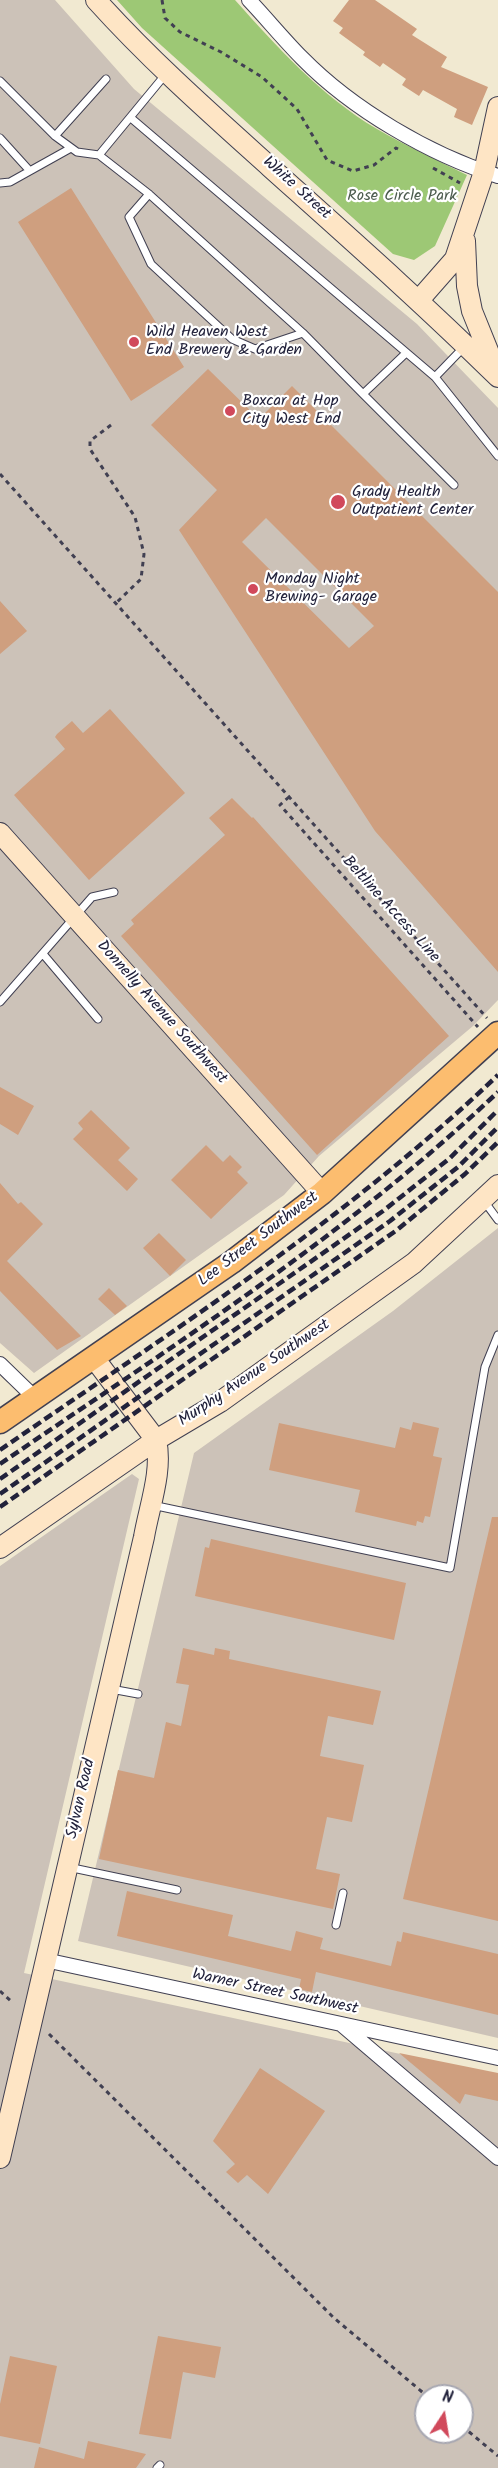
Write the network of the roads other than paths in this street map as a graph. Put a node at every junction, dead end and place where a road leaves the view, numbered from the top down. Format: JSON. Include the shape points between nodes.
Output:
{"nodes":[{"id":1,"x":96,"y":0,"type":"edge"},
{"id":2,"x":249,"y":0,"type":"edge"},
{"id":3,"x":167,"y":73,"type":"junction"},
{"id":4,"x":106,"y":79,"type":"dead end"},
{"id":5,"x":0,"y":81,"type":"edge"},
{"id":6,"x":498,"y":107,"type":"edge"},
{"id":7,"x":131,"y":118,"type":"junction"},
{"id":8,"x":55,"y":136,"type":"junction"},
{"id":9,"x":0,"y":138,"type":"edge"},
{"id":10,"x":71,"y":148,"type":"junction"},
{"id":11,"x":99,"y":155,"type":"junction"},
{"id":12,"x":29,"y":170,"type":"junction"},
{"id":13,"x":491,"y":174,"type":"edge"},
{"id":14,"x":0,"y":183,"type":"edge"},
{"id":15,"x":149,"y":194,"type":"junction"},
{"id":16,"x":465,"y":235,"type":"junction"},
{"id":17,"x":419,"y":300,"type":"junction"},
{"id":18,"x":303,"y":333,"type":"junction"},
{"id":19,"x":466,"y":345,"type":"junction"},
{"id":20,"x":406,"y":353,"type":"junction"},
{"id":21,"x":435,"y":377,"type":"junction"},
{"id":22,"x":498,"y":377,"type":"edge"},
{"id":23,"x":363,"y":394,"type":"junction"},
{"id":24,"x":498,"y":456,"type":"edge"},
{"id":25,"x":454,"y":485,"type":"dead end"},
{"id":26,"x":0,"y":833,"type":"edge"},
{"id":27,"x":114,"y":892,"type":"dead end"},
{"id":28,"x":75,"y":917,"type":"junction"},
{"id":29,"x":43,"y":954,"type":"junction"},
{"id":30,"x":0,"y":1002,"type":"edge"},
{"id":31,"x":98,"y":1019,"type":"dead end"},
{"id":32,"x":493,"y":1032,"type":"edge"},
{"id":33,"x":498,"y":1185,"type":"edge"},
{"id":34,"x":322,"y":1193,"type":"junction"},
{"id":35,"x":482,"y":1199,"type":"junction"},
{"id":36,"x":498,"y":1220,"type":"edge"},
{"id":37,"x":498,"y":1335,"type":"edge"},
{"id":38,"x":94,"y":1358,"type":"junction"},
{"id":39,"x":0,"y":1364,"type":"edge"},
{"id":40,"x":35,"y":1398,"type":"junction"},
{"id":41,"x":0,"y":1422,"type":"edge"},
{"id":42,"x":156,"y":1440,"type":"junction"},
{"id":43,"x":150,"y":1504,"type":"junction"},
{"id":44,"x":0,"y":1548,"type":"edge"},
{"id":45,"x":108,"y":1689,"type":"junction"},
{"id":46,"x":138,"y":1694,"type":"dead end"},
{"id":47,"x":66,"y":1866,"type":"junction"},
{"id":48,"x":177,"y":1890,"type":"dead end"},
{"id":49,"x":343,"y":1893,"type":"dead end"},
{"id":50,"x":336,"y":1924,"type":"dead end"},
{"id":51,"x":45,"y":1960,"type":"junction"},
{"id":52,"x":341,"y":2024,"type":"junction"},
{"id":53,"x":498,"y":2058,"type":"edge"},
{"id":54,"x":0,"y":2158,"type":"edge"},
{"id":55,"x":498,"y":2158,"type":"edge"}],
"edges":[{"from":1,"to":3,"type":"street","name":"White Street"},
{"from":2,"to":13,"type":"street","via":[[303,60],[344,93],[436,151]]},
{"from":3,"to":7,"type":"lane"},
{"from":3,"to":17,"type":"street","name":"White Street"},
{"from":4,"to":8,"type":"lane"},
{"from":5,"to":8,"type":"lane"},
{"from":6,"to":13,"type":"street"},
{"from":7,"to":11,"type":"lane"},
{"from":7,"to":20,"type":"lane"},
{"from":8,"to":10,"type":"lane"},
{"from":9,"to":12,"type":"lane"},
{"from":10,"to":11,"type":"lane"},
{"from":10,"to":12,"type":"lane"},
{"from":11,"to":15,"type":"lane"},
{"from":12,"to":14,"type":"lane","via":[[10,183]]},
{"from":13,"to":16,"type":"street"},
{"from":15,"to":18,"type":"lane"},
{"from":15,"to":18,"type":"lane","via":[[129,218],[151,264],[232,339],[255,349]]},
{"from":16,"to":17,"type":"street","via":[[455,259]]},
{"from":16,"to":22,"type":"street","via":[[472,311]]},
{"from":17,"to":19,"type":"street","name":"White Street"},
{"from":18,"to":23,"type":"lane"},
{"from":19,"to":21,"type":"lane"},
{"from":19,"to":22,"type":"street","name":"White Street"},
{"from":20,"to":21,"type":"lane"},
{"from":20,"to":23,"type":"lane"},
{"from":21,"to":24,"type":"lane"},
{"from":23,"to":25,"type":"lane"},
{"from":26,"to":28,"type":"street","name":"Donnelly Avenue Southwest"},
{"from":27,"to":28,"type":"lane","via":[[92,897]]},
{"from":28,"to":29,"type":"lane"},
{"from":28,"to":34,"type":"street","name":"Donnelly Avenue Southwest"},
{"from":29,"to":30,"type":"lane"},
{"from":29,"to":31,"type":"lane"},
{"from":32,"to":34,"type":"main road","name":"Lee Street Southwest"},
{"from":33,"to":35,"type":"street","name":"Murphy Avenue Southwest"},
{"from":34,"to":38,"type":"main road","name":"Lee Street Southwest","via":[[232,1262]]},
{"from":35,"to":36,"type":"lane"},
{"from":35,"to":42,"type":"street","name":"Murphy Avenue Southwest","via":[[414,1263],[220,1402]]},
{"from":37,"to":43,"type":"lane","via":[[485,1367],[450,1568]]},
{"from":38,"to":40,"type":"main road","name":"Lee Street Southwest"},
{"from":38,"to":42,"type":"street"},
{"from":39,"to":40,"type":"street"},
{"from":40,"to":41,"type":"main road","name":"Lee Street Southwest"},
{"from":42,"to":43,"type":"street","name":"Sylvan Road","via":[[157,1468]]},
{"from":42,"to":44,"type":"street","name":"Murphy Avenue Southwest"},
{"from":43,"to":45,"type":"street","name":"Sylvan Road"},
{"from":45,"to":46,"type":"lane"},
{"from":45,"to":47,"type":"street","name":"Sylvan Road"},
{"from":47,"to":48,"type":"lane"},
{"from":47,"to":51,"type":"street","name":"Sylvan Road"},
{"from":49,"to":50,"type":"lane"},
{"from":51,"to":52,"type":"street","name":"Warner Street Southwest"},
{"from":51,"to":54,"type":"street","name":"Sylvan Road"},
{"from":52,"to":53,"type":"street","name":"Warner Street Southwest"},
{"from":52,"to":55,"type":"street"}]}
